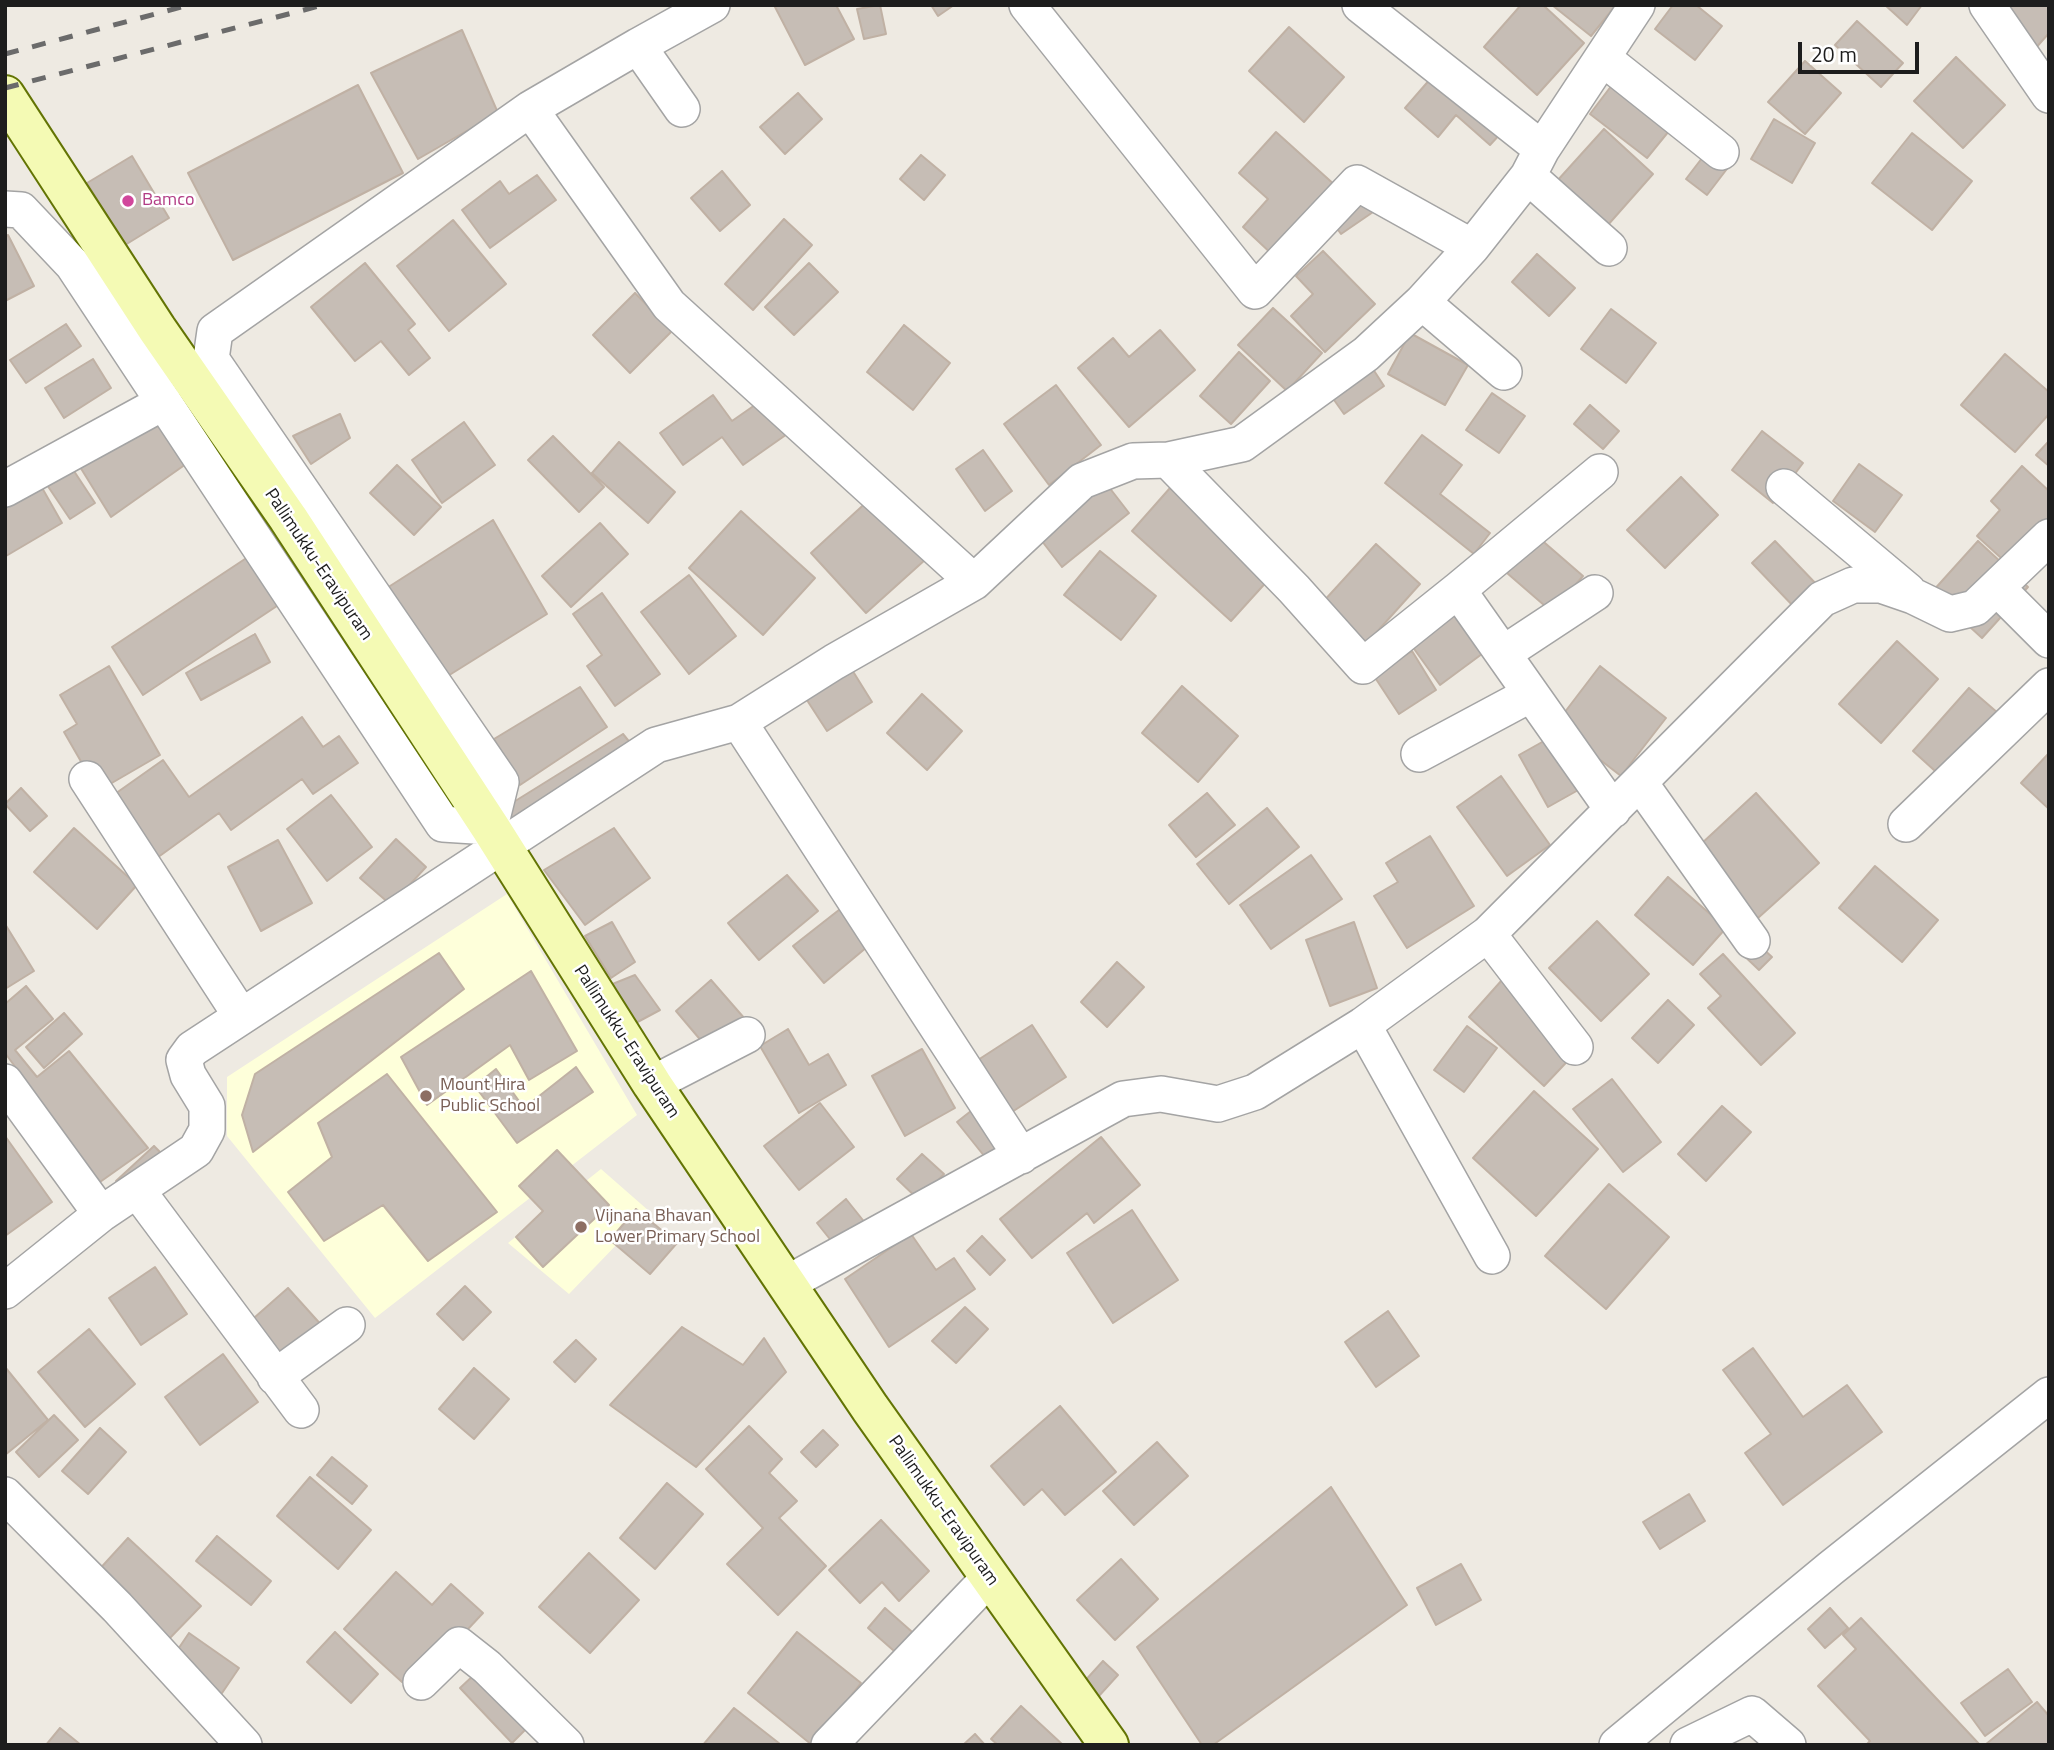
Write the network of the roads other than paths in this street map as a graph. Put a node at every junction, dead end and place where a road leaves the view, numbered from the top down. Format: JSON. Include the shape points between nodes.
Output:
{"nodes":[{"id":1,"x":712,"y":5,"type":"edge"},
{"id":2,"x":1027,"y":5,"type":"edge"},
{"id":3,"x":1360,"y":5,"type":"edge"},
{"id":4,"x":1637,"y":5,"type":"edge"},
{"id":5,"x":1986,"y":5,"type":"edge"},
{"id":6,"x":638,"y":46,"type":"junction"},
{"id":7,"x":1604,"y":59,"type":"junction"},
{"id":8,"x":5,"y":95,"type":"edge"},
{"id":9,"x":2049,"y":95,"type":"edge"},
{"id":10,"x":530,"y":109,"type":"junction"},
{"id":11,"x":682,"y":109,"type":"dead end"},
{"id":12,"x":1721,"y":152,"type":"dead end"},
{"id":13,"x":1535,"y":163,"type":"junction"},
{"id":14,"x":5,"y":209,"type":"edge"},
{"id":15,"x":1472,"y":247,"type":"junction"},
{"id":16,"x":1609,"y":247,"type":"dead end"},
{"id":17,"x":1422,"y":302,"type":"junction"},
{"id":18,"x":1504,"y":372,"type":"dead end"},
{"id":19,"x":164,"y":402,"type":"junction"},
{"id":20,"x":1168,"y":460,"type":"junction"},
{"id":21,"x":1600,"y":472,"type":"dead end"},
{"id":22,"x":1784,"y":487,"type":"dead end"},
{"id":23,"x":5,"y":489,"type":"edge"},
{"id":24,"x":2049,"y":537,"type":"edge"},
{"id":25,"x":974,"y":582,"type":"junction"},
{"id":26,"x":1997,"y":588,"type":"junction"},
{"id":27,"x":1458,"y":590,"type":"junction"},
{"id":28,"x":1595,"y":593,"type":"dead end"},
{"id":29,"x":1913,"y":596,"type":"junction"},
{"id":30,"x":2049,"y":639,"type":"edge"},
{"id":31,"x":1504,"y":653,"type":"junction"},
{"id":32,"x":2049,"y":686,"type":"edge"},
{"id":33,"x":1531,"y":694,"type":"junction"},
{"id":34,"x":739,"y":722,"type":"junction"},
{"id":35,"x":1419,"y":754,"type":"dead end"},
{"id":36,"x":87,"y":779,"type":"dead end"},
{"id":37,"x":1640,"y":783,"type":"junction"},
{"id":38,"x":1613,"y":810,"type":"junction"},
{"id":39,"x":1906,"y":824,"type":"dead end"},
{"id":40,"x":489,"y":825,"type":"junction"},
{"id":41,"x":1488,"y":934,"type":"junction"},
{"id":42,"x":1752,"y":941,"type":"dead end"},
{"id":43,"x":241,"y":1016,"type":"junction"},
{"id":44,"x":1363,"y":1025,"type":"junction"},
{"id":45,"x":747,"y":1035,"type":"dead end"},
{"id":46,"x":1575,"y":1047,"type":"dead end"},
{"id":47,"x":5,"y":1082,"type":"edge"},
{"id":48,"x":652,"y":1084,"type":"junction"},
{"id":49,"x":1021,"y":1156,"type":"junction"},
{"id":50,"x":136,"y":1190,"type":"junction"},
{"id":51,"x":101,"y":1214,"type":"junction"},
{"id":52,"x":1492,"y":1256,"type":"dead end"},
{"id":53,"x":786,"y":1283,"type":"junction"},
{"id":54,"x":5,"y":1291,"type":"edge"},
{"id":55,"x":347,"y":1325,"type":"dead end"},
{"id":56,"x":275,"y":1377,"type":"junction"},
{"id":57,"x":2049,"y":1395,"type":"edge"},
{"id":58,"x":301,"y":1410,"type":"dead end"},
{"id":59,"x":5,"y":1495,"type":"edge"},
{"id":60,"x":990,"y":1577,"type":"junction"},
{"id":61,"x":421,"y":1682,"type":"dead end"},
{"id":62,"x":244,"y":1745,"type":"edge"},
{"id":63,"x":566,"y":1745,"type":"edge"},
{"id":64,"x":829,"y":1745,"type":"edge"},
{"id":65,"x":1109,"y":1745,"type":"edge"},
{"id":66,"x":1617,"y":1745,"type":"edge"},
{"id":67,"x":1688,"y":1745,"type":"edge"},
{"id":68,"x":1788,"y":1745,"type":"edge"}],
"edges":[{"from":1,"to":6,"type":"street"},
{"from":2,"to":15,"type":"street","via":[[1255,291],[1357,183]]},
{"from":3,"to":13,"type":"street"},
{"from":4,"to":7,"type":"street"},
{"from":5,"to":9,"type":"street"},
{"from":6,"to":10,"type":"street"},
{"from":6,"to":11,"type":"street"},
{"from":7,"to":12,"type":"street"},
{"from":7,"to":13,"type":"street"},
{"from":8,"to":40,"type":"main road","name":"Pallimukku-Eravipuram"},
{"from":10,"to":25,"type":"street","via":[[669,305]]},
{"from":10,"to":40,"type":"street","via":[[215,331],[211,359],[501,782]]},
{"from":13,"to":15,"type":"street"},
{"from":13,"to":16,"type":"street"},
{"from":14,"to":19,"type":"street","via":[[21,210],[73,265]]},
{"from":15,"to":17,"type":"street"},
{"from":17,"to":18,"type":"street"},
{"from":17,"to":20,"type":"street","via":[[1366,354],[1242,444]]},
{"from":19,"to":23,"type":"street"},
{"from":19,"to":40,"type":"street","via":[[443,824]]},
{"from":20,"to":25,"type":"street","via":[[1133,461],[1082,481]]},
{"from":20,"to":27,"type":"street","via":[[1363,666]]},
{"from":21,"to":27,"type":"street"},
{"from":22,"to":29,"type":"street"},
{"from":24,"to":26,"type":"street"},
{"from":25,"to":34,"type":"street"},
{"from":26,"to":29,"type":"street","via":[[1975,608],[1950,614]]},
{"from":26,"to":30,"type":"street"},
{"from":27,"to":31,"type":"street"},
{"from":28,"to":31,"type":"street"},
{"from":29,"to":37,"type":"street","via":[[1881,585],[1853,585],[1822,599]]},
{"from":31,"to":33,"type":"street"},
{"from":32,"to":39,"type":"street"},
{"from":33,"to":35,"type":"street"},
{"from":33,"to":38,"type":"street"},
{"from":34,"to":40,"type":"street","via":[[656,744]]},
{"from":34,"to":49,"type":"street"},
{"from":36,"to":43,"type":"street"},
{"from":37,"to":38,"type":"street"},
{"from":37,"to":42,"type":"street"},
{"from":38,"to":41,"type":"street"},
{"from":40,"to":43,"type":"street"},
{"from":40,"to":48,"type":"main road","name":"Pallimukku-Eravipuram"},
{"from":41,"to":44,"type":"street"},
{"from":41,"to":46,"type":"street"},
{"from":43,"to":50,"type":"street","via":[[192,1049],[184,1060],[207,1106],[207,1130],[196,1150]]},
{"from":44,"to":49,"type":"street","via":[[1255,1092],[1218,1104],[1161,1094],[1123,1099]]},
{"from":44,"to":52,"type":"street"},
{"from":45,"to":48,"type":"street"},
{"from":47,"to":51,"type":"street"},
{"from":48,"to":53,"type":"main road","name":"Pallimukku-Eravipuram"},
{"from":49,"to":53,"type":"street"},
{"from":50,"to":51,"type":"street"},
{"from":50,"to":56,"type":"street"},
{"from":51,"to":54,"type":"street"},
{"from":53,"to":60,"type":"main road","name":"Pallimukku-Eravipuram"},
{"from":55,"to":56,"type":"street"},
{"from":56,"to":58,"type":"street"},
{"from":57,"to":66,"type":"street"},
{"from":59,"to":62,"type":"street","via":[[117,1607]]},
{"from":60,"to":64,"type":"street"},
{"from":60,"to":65,"type":"main road","name":"Pallimukku-Eravipuram"},
{"from":61,"to":63,"type":"street","via":[[459,1645]]},
{"from":67,"to":68,"type":"street","via":[[1752,1714]]}]}
